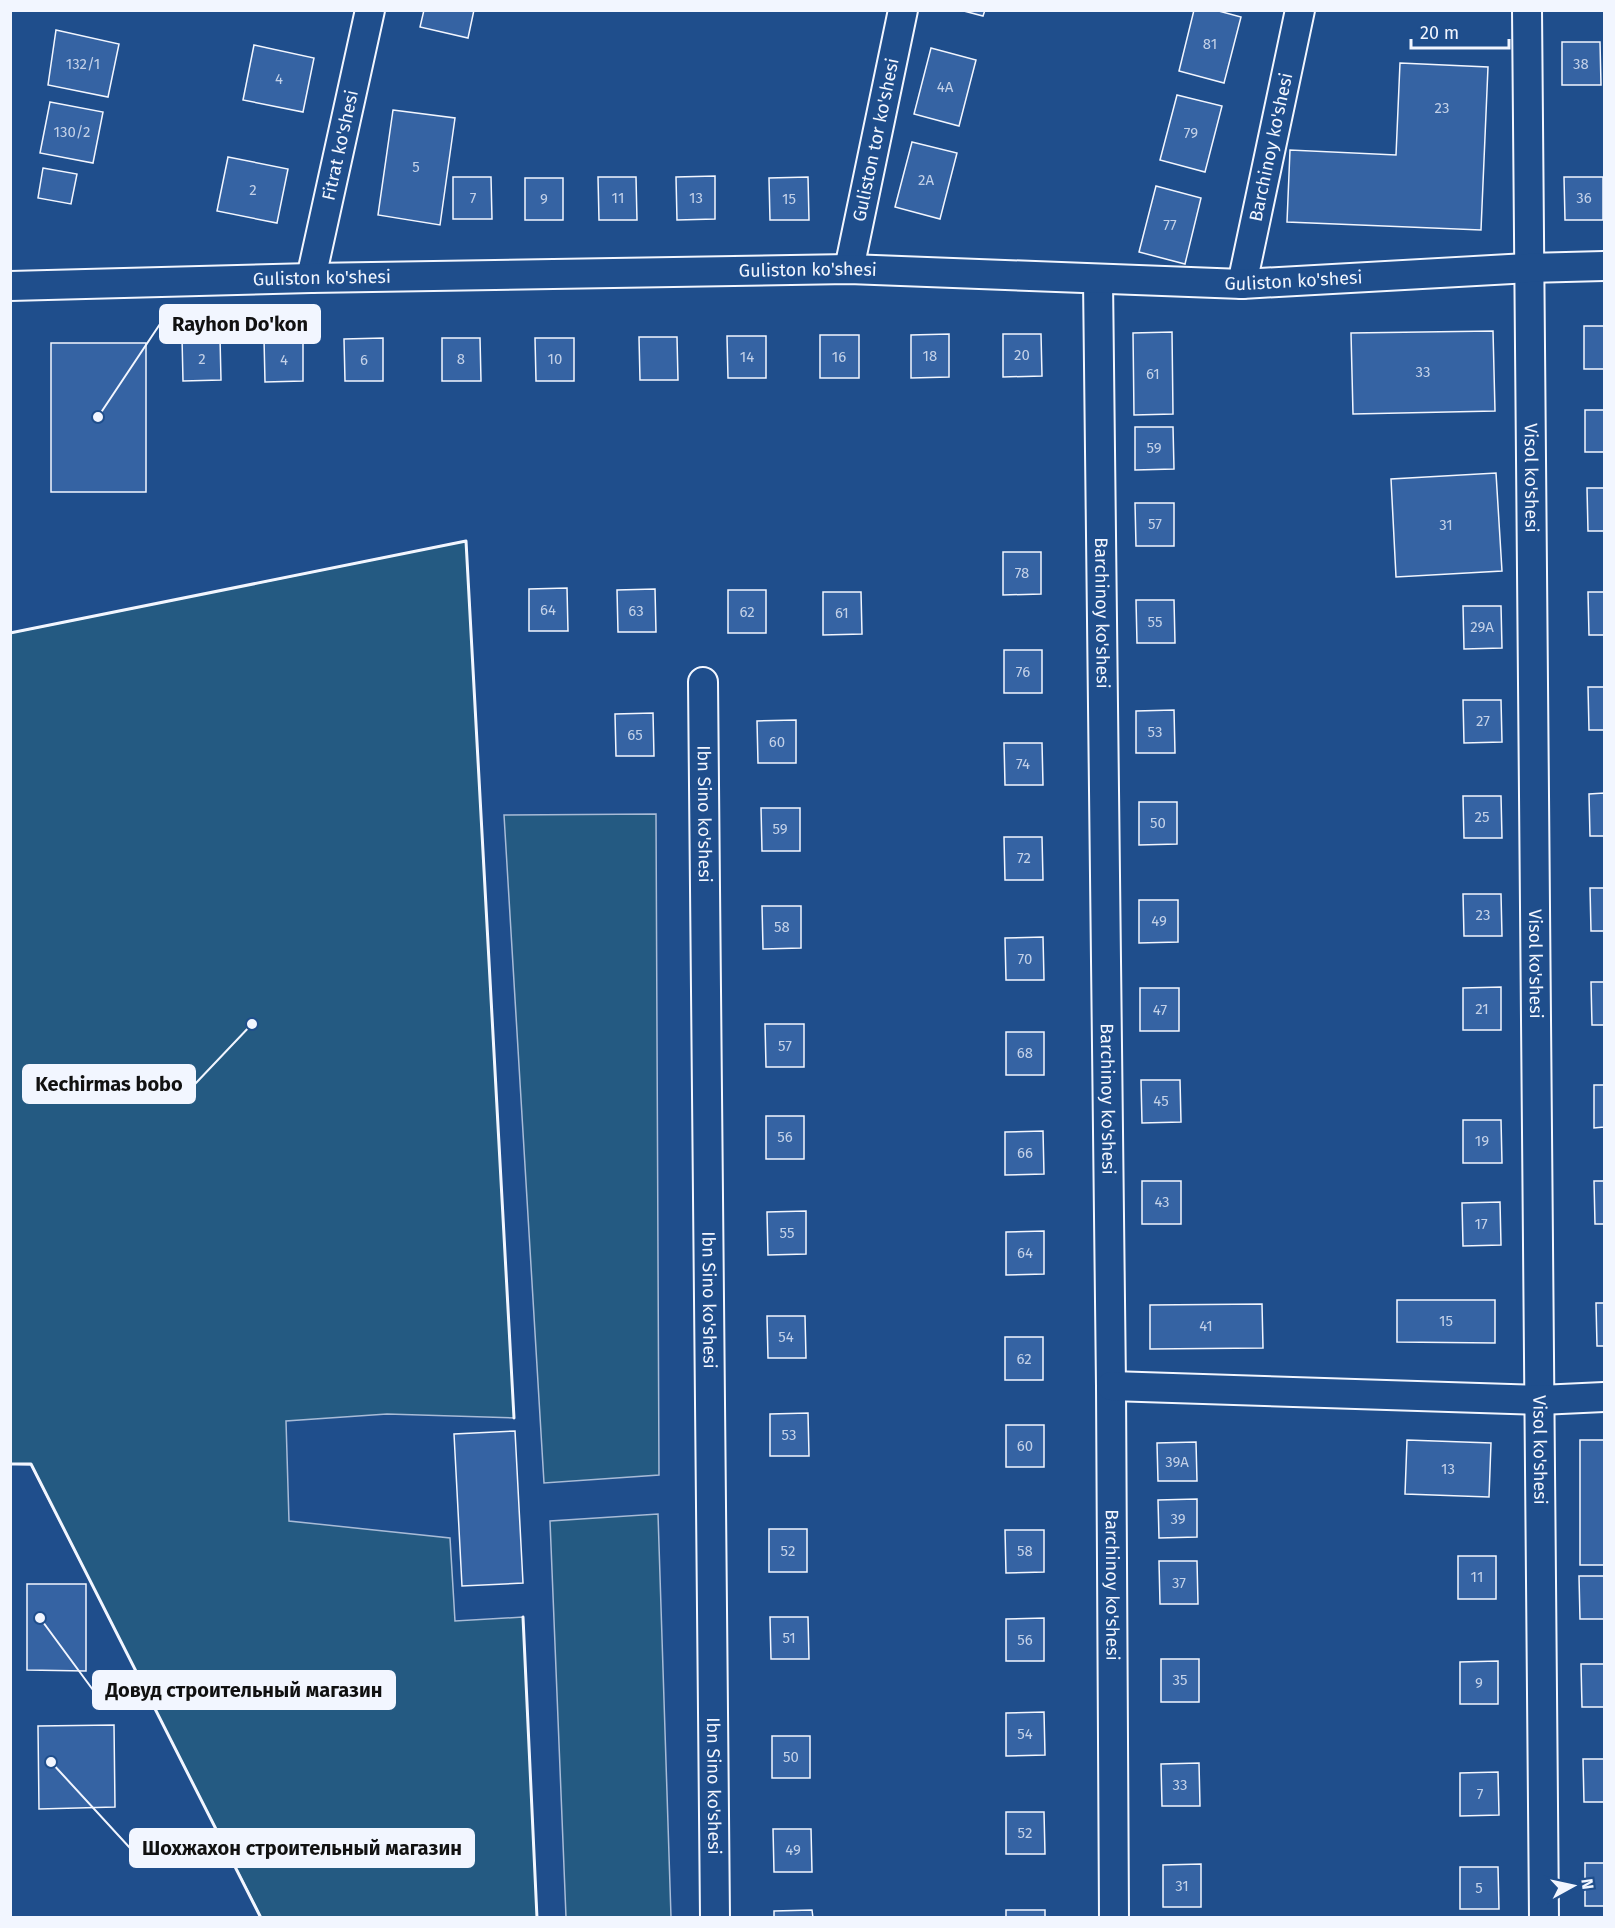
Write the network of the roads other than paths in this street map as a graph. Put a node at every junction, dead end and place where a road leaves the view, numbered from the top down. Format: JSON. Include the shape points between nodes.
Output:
{"nodes":[{"id":1,"x":370,"y":10,"type":"edge"},
{"id":2,"x":903,"y":10,"type":"edge"},
{"id":3,"x":1300,"y":10,"type":"edge"},
{"id":4,"x":1527,"y":10,"type":"edge"},
{"id":5,"x":1605,"y":266,"type":"edge"},
{"id":6,"x":1528,"y":268,"type":"junction"},
{"id":7,"x":849,"y":269,"type":"junction"},
{"id":8,"x":311,"y":278,"type":"junction"},
{"id":9,"x":1098,"y":280,"type":"junction"},
{"id":10,"x":1242,"y":284,"type":"junction"},
{"id":11,"x":10,"y":286,"type":"edge"},
{"id":12,"x":704,"y":682,"type":"dead end"},
{"id":13,"x":1111,"y":1386,"type":"junction"},
{"id":14,"x":1605,"y":1397,"type":"edge"},
{"id":15,"x":1540,"y":1400,"type":"junction"},
{"id":16,"x":715,"y":1917,"type":"edge"},
{"id":17,"x":1114,"y":1917,"type":"edge"},
{"id":18,"x":1544,"y":1917,"type":"edge"}],
"edges":[{"from":1,"to":8,"type":"street","name":"Fitrat ko'shesi"},
{"from":2,"to":7,"type":"street","name":"Guliston tor ko'shesi"},
{"from":3,"to":10,"type":"street","name":"Barchinoy ko'shesi"},
{"from":4,"to":6,"type":"street","name":"Visol ko'shesi"},
{"from":5,"to":6,"type":"street","name":"Guliston ko'shesi"},
{"from":6,"to":10,"type":"street","name":"Guliston ko'shesi"},
{"from":6,"to":15,"type":"street","name":"Visol ko'shesi"},
{"from":7,"to":8,"type":"street","name":"Guliston ko'shesi"},
{"from":7,"to":9,"type":"street","name":"Guliston ko'shesi"},
{"from":8,"to":11,"type":"street","name":"Guliston ko'shesi"},
{"from":9,"to":10,"type":"street","name":"Guliston ko'shesi"},
{"from":9,"to":13,"type":"street","name":"Barchinoy ko'shesi"},
{"from":12,"to":16,"type":"street","name":"Ibn Sino ko'shesi"},
{"from":13,"to":15,"type":"street"},
{"from":13,"to":17,"type":"street","name":"Barchinoy ko'shesi"},
{"from":14,"to":15,"type":"street"},
{"from":15,"to":18,"type":"street","name":"Visol ko'shesi"}]}
